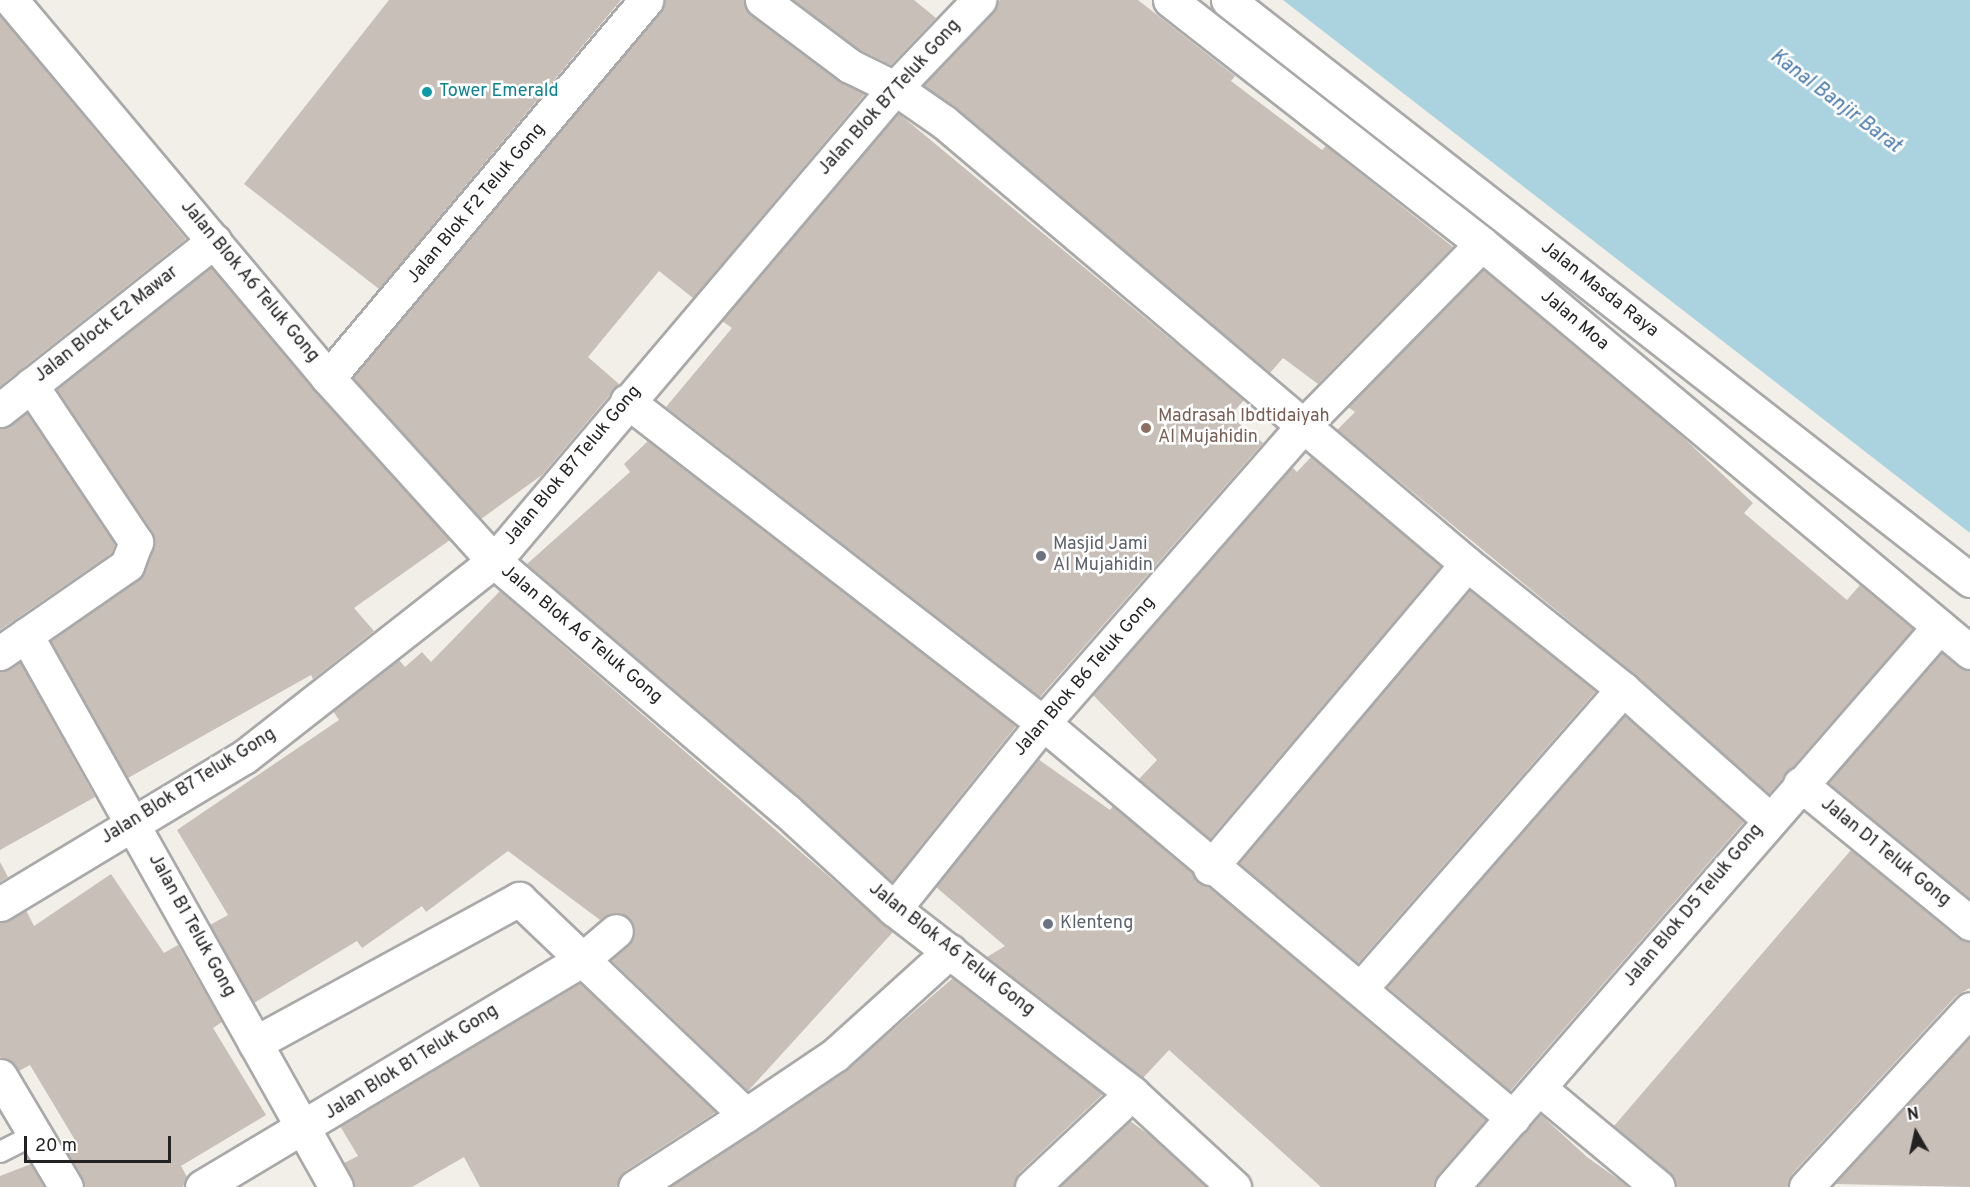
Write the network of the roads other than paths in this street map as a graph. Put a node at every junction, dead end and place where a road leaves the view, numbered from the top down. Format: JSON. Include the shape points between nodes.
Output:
{"nodes":[{"id":1,"x":11,"y":0,"type":"edge"},
{"id":2,"x":646,"y":0,"type":"edge"},
{"id":3,"x":762,"y":0,"type":"edge"},
{"id":4,"x":979,"y":0,"type":"edge"},
{"id":5,"x":1170,"y":0,"type":"edge"},
{"id":6,"x":1228,"y":0,"type":"edge"},
{"id":7,"x":895,"y":88,"type":"junction"},
{"id":8,"x":214,"y":241,"type":"junction"},
{"id":9,"x":1482,"y":244,"type":"junction"},
{"id":10,"x":328,"y":378,"type":"junction"},
{"id":11,"x":31,"y":385,"type":"junction"},
{"id":12,"x":627,"y":401,"type":"junction"},
{"id":13,"x":0,"y":410,"type":"edge"},
{"id":14,"x":1303,"y":426,"type":"junction"},
{"id":15,"x":494,"y":561,"type":"junction"},
{"id":16,"x":1467,"y":564,"type":"junction"},
{"id":17,"x":1970,"y":580,"type":"edge"},
{"id":18,"x":1939,"y":627,"type":"junction"},
{"id":19,"x":13,"y":644,"type":"edge"},
{"id":20,"x":1970,"y":652,"type":"edge"},
{"id":21,"x":1623,"y":689,"type":"junction"},
{"id":22,"x":1043,"y":723,"type":"junction"},
{"id":23,"x":1800,"y":784,"type":"junction"},
{"id":24,"x":1768,"y":818,"type":"junction"},
{"id":25,"x":134,"y":823,"type":"junction"},
{"id":26,"x":1210,"y":867,"type":"junction"},
{"id":27,"x":0,"y":904,"type":"edge"},
{"id":28,"x":894,"y":909,"type":"junction"},
{"id":29,"x":1970,"y":923,"type":"edge"},
{"id":30,"x":615,"y":931,"type":"dead end"},
{"id":31,"x":950,"y":951,"type":"junction"},
{"id":32,"x":583,"y":959,"type":"junction"},
{"id":33,"x":1362,"y":987,"type":"junction"},
{"id":34,"x":1970,"y":1009,"type":"edge"},
{"id":35,"x":255,"y":1043,"type":"junction"},
{"id":36,"x":0,"y":1076,"type":"edge"},
{"id":37,"x":1540,"y":1089,"type":"junction"},
{"id":38,"x":1132,"y":1093,"type":"junction"},
{"id":39,"x":746,"y":1115,"type":"junction"},
{"id":40,"x":1513,"y":1118,"type":"junction"},
{"id":41,"x":302,"y":1131,"type":"junction"},
{"id":42,"x":36,"y":1134,"type":"junction"},
{"id":43,"x":0,"y":1152,"type":"edge"},
{"id":44,"x":66,"y":1187,"type":"edge"},
{"id":45,"x":202,"y":1187,"type":"edge"},
{"id":46,"x":336,"y":1187,"type":"edge"},
{"id":47,"x":635,"y":1187,"type":"edge"},
{"id":48,"x":1032,"y":1187,"type":"edge"},
{"id":49,"x":1234,"y":1187,"type":"edge"},
{"id":50,"x":1452,"y":1187,"type":"edge"},
{"id":51,"x":1658,"y":1187,"type":"edge"},
{"id":52,"x":1806,"y":1187,"type":"edge"}],
"edges":[{"from":1,"to":8,"type":"street","name":"Jalan Blok A6 Teluk Gong"},
{"from":2,"to":10,"type":"street","name":"Jalan Blok F2 Teluk Gong"},
{"from":3,"to":7,"type":"street","via":[[850,66]]},
{"from":4,"to":7,"type":"street","name":"Jalan Blok B7 Teluk Gong"},
{"from":5,"to":9,"type":"street","name":"Jalan Moa"},
{"from":6,"to":17,"type":"street","name":"Jalan Masda Raya"},
{"from":7,"to":12,"type":"street","name":"Jalan Blok B7 Teluk Gong"},
{"from":7,"to":14,"type":"street","via":[[944,122]]},
{"from":8,"to":10,"type":"street","name":"Jalan Blok A6 Teluk Gong"},
{"from":8,"to":11,"type":"street","name":"Jalan Block E2 Mawar"},
{"from":9,"to":14,"type":"street","name":"Jalan Blok B6 Teluk Gong"},
{"from":9,"to":18,"type":"street","name":"Jalan Moa"},
{"from":10,"to":15,"type":"street","name":"Jalan Blok A6 Teluk Gong"},
{"from":11,"to":13,"type":"street","name":"Jalan Block E2 Mawar"},
{"from":11,"to":19,"type":"street","via":[[136,542],[127,565]]},
{"from":12,"to":15,"type":"street","name":"Jalan Blok B7 Teluk Gong"},
{"from":12,"to":22,"type":"street"},
{"from":14,"to":16,"type":"street"},
{"from":14,"to":22,"type":"street","name":"Jalan Blok B6 Teluk Gong"},
{"from":15,"to":25,"type":"street","name":"Jalan Blok B7 Teluk Gong","via":[[244,757]]},
{"from":15,"to":28,"type":"street","name":"Jalan Blok A6 Teluk Gong","via":[[788,810]]},
{"from":16,"to":21,"type":"street"},
{"from":16,"to":26,"type":"street"},
{"from":18,"to":20,"type":"street","name":"Jalan Moa"},
{"from":18,"to":23,"type":"street","name":"Jalan Blok D5 Teluk Gong"},
{"from":19,"to":25,"type":"street","name":"Jalan B1 Teluk Gong"},
{"from":21,"to":24,"type":"street"},
{"from":21,"to":33,"type":"street"},
{"from":22,"to":26,"type":"street"},
{"from":22,"to":28,"type":"street","name":"Jalan Blok B6 Teluk Gong"},
{"from":23,"to":24,"type":"street","name":"Jalan Blok D5 Teluk Gong"},
{"from":23,"to":29,"type":"street","name":"Jalan D1 Teluk Gong"},
{"from":24,"to":37,"type":"street","name":"Jalan Blok D5 Teluk Gong"},
{"from":25,"to":27,"type":"street","name":"Jalan Blok B7 Teluk Gong"},
{"from":25,"to":35,"type":"street","name":"Jalan B1 Teluk Gong"},
{"from":26,"to":33,"type":"street"},
{"from":28,"to":31,"type":"street","name":"Jalan Blok A6 Teluk Gong"},
{"from":30,"to":32,"type":"street","name":"Jalan Blok B1 Teluk Gong"},
{"from":31,"to":38,"type":"street","name":"Jalan Blok A6 Teluk Gong"},
{"from":31,"to":39,"type":"street","via":[[835,1055]]},
{"from":32,"to":35,"type":"street","via":[[519,899]]},
{"from":32,"to":39,"type":"street"},
{"from":32,"to":41,"type":"street","name":"Jalan Blok B1 Teluk Gong"},
{"from":33,"to":40,"type":"street"},
{"from":34,"to":52,"type":"street"},
{"from":35,"to":41,"type":"street","name":"Jalan B1 Teluk Gong"},
{"from":36,"to":42,"type":"street"},
{"from":37,"to":40,"type":"street","name":"Jalan Blok D5 Teluk Gong"},
{"from":37,"to":51,"type":"street"},
{"from":38,"to":48,"type":"street"},
{"from":38,"to":49,"type":"street","name":"Jalan Blok A6 Teluk Gong"},
{"from":39,"to":47,"type":"street"},
{"from":40,"to":50,"type":"street","name":"Jalan Blok D5 Teluk Gong"},
{"from":41,"to":45,"type":"street","name":"Jalan Blok B1 Teluk Gong"},
{"from":41,"to":46,"type":"street","name":"Jalan B1 Teluk Gong"},
{"from":42,"to":43,"type":"lane"},
{"from":42,"to":44,"type":"street"}]}
